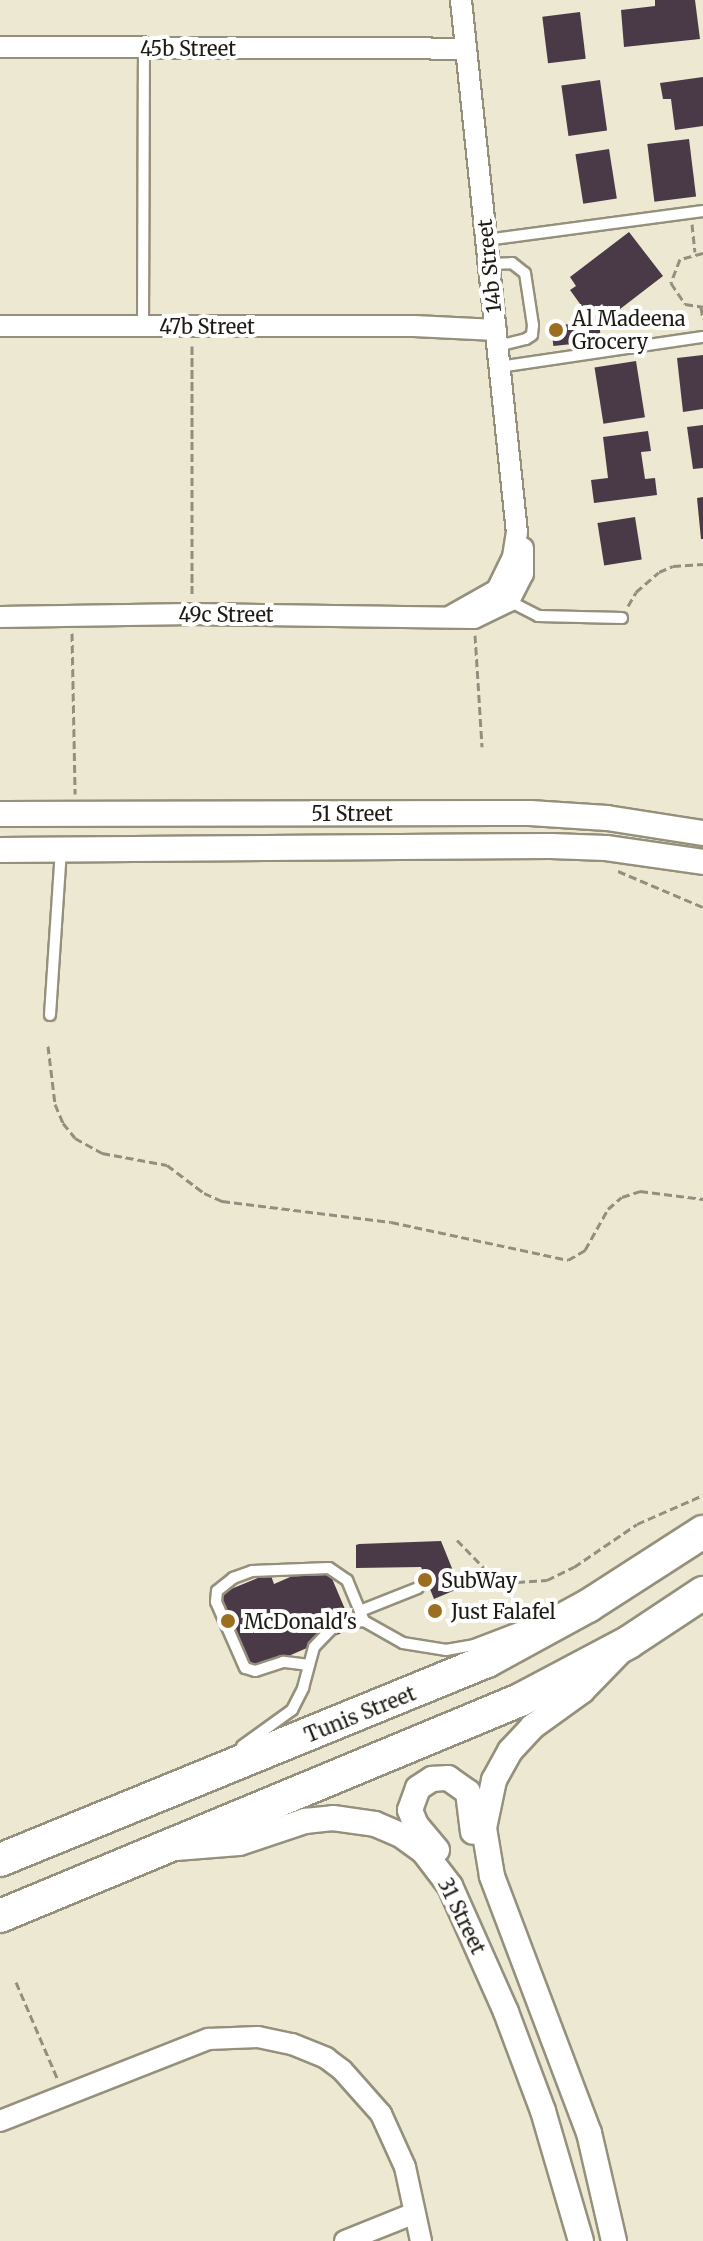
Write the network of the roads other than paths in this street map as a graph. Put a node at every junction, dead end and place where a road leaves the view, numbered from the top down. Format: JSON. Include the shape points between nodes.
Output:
{"nodes":[{"id":1,"x":461,"y":0,"type":"edge"},
{"id":2,"x":465,"y":41,"type":"junction"},
{"id":3,"x":0,"y":47,"type":"edge"},
{"id":4,"x":144,"y":48,"type":"junction"},
{"id":5,"x":703,"y":211,"type":"edge"},
{"id":6,"x":486,"y":240,"type":"junction"},
{"id":7,"x":489,"y":264,"type":"junction"},
{"id":8,"x":0,"y":326,"type":"edge"},
{"id":9,"x":143,"y":326,"type":"junction"},
{"id":10,"x":496,"y":330,"type":"junction"},
{"id":11,"x":703,"y":337,"type":"edge"},
{"id":12,"x":499,"y":367,"type":"junction"},
{"id":13,"x":503,"y":595,"type":"junction"},
{"id":14,"x":451,"y":616,"type":"junction"},
{"id":15,"x":0,"y":617,"type":"edge"},
{"id":16,"x":622,"y":618,"type":"road end"},
{"id":17,"x":0,"y":814,"type":"edge"},
{"id":18,"x":703,"y":833,"type":"edge"},
{"id":19,"x":0,"y":850,"type":"edge"},
{"id":20,"x":61,"y":850,"type":"junction"},
{"id":21,"x":703,"y":862,"type":"edge"},
{"id":22,"x":50,"y":1015,"type":"dead end"},
{"id":23,"x":703,"y":1532,"type":"edge"},
{"id":24,"x":418,"y":1588,"type":"dead end"},
{"id":25,"x":703,"y":1593,"type":"edge"},
{"id":26,"x":362,"y":1616,"type":"junction"},
{"id":27,"x":563,"y":1620,"type":"junction"},
{"id":28,"x":629,"y":1642,"type":"junction"},
{"id":29,"x":309,"y":1665,"type":"junction"},
{"id":30,"x":185,"y":1784,"type":"junction"},
{"id":31,"x":165,"y":1848,"type":"junction"},
{"id":32,"x":0,"y":1860,"type":"edge"},
{"id":33,"x":503,"y":1907,"type":"junction"},
{"id":34,"x":0,"y":1916,"type":"edge"},
{"id":35,"x":479,"y":1950,"type":"junction"},
{"id":36,"x":0,"y":2121,"type":"edge"},
{"id":37,"x":415,"y":2213,"type":"junction"},
{"id":38,"x":345,"y":2241,"type":"edge"},
{"id":39,"x":421,"y":2241,"type":"edge"},
{"id":40,"x":581,"y":2241,"type":"edge"},
{"id":41,"x":614,"y":2241,"type":"edge"}],
"edges":[{"from":1,"to":2,"type":"street","name":"14b Street"},
{"from":2,"to":4,"type":"street","name":"45b Street","via":[[377,50]]},
{"from":2,"to":6,"type":"street","name":"14b Street"},
{"from":3,"to":4,"type":"street","name":"45b Street"},
{"from":4,"to":9,"type":"lane"},
{"from":5,"to":6,"type":"lane"},
{"from":6,"to":7,"type":"street","name":"14b Street"},
{"from":7,"to":10,"type":"street","name":"14b Street"},
{"from":7,"to":10,"type":"lane","via":[[512,263],[525,273],[533,325],[526,339]]},
{"from":8,"to":9,"type":"street","name":"47b Street"},
{"from":9,"to":10,"type":"street","name":"47b Street"},
{"from":10,"to":12,"type":"street","name":"14b Street"},
{"from":11,"to":12,"type":"lane"},
{"from":12,"to":13,"type":"street","name":"14b Street","via":[[517,533]]},
{"from":13,"to":14,"type":"street","name":"49c Street"},
{"from":13,"to":14,"type":"street","name":"49c Street","via":[[474,618]]},
{"from":13,"to":16,"type":"lane","via":[[538,616]]},
{"from":14,"to":15,"type":"street","name":"49c Street"},
{"from":17,"to":18,"type":"street","name":"51 Street","via":[[530,813]]},
{"from":19,"to":20,"type":"street","name":"51 Street"},
{"from":20,"to":21,"type":"street","name":"51 Street","via":[[551,846]]},
{"from":20,"to":22,"type":"lane"},
{"from":23,"to":27,"type":"main road","name":"Tunis Street"},
{"from":24,"to":26,"type":"lane"},
{"from":25,"to":28,"type":"main road"},
{"from":26,"to":27,"type":"lane","via":[[403,1643],[446,1650],[519,1626]]},
{"from":26,"to":29,"type":"lane","via":[[327,1630]]},
{"from":26,"to":29,"type":"lane","via":[[347,1580],[329,1568],[252,1571],[217,1591],[216,1602],[245,1668],[255,1671],[283,1662]]},
{"from":27,"to":30,"type":"main road","name":"Tunis Street","via":[[487,1661]]},
{"from":28,"to":31,"type":"main road","via":[[520,1700]]},
{"from":28,"to":33,"type":"street","name":"31 Street","via":[[590,1684],[520,1739],[497,1773],[484,1828]]},
{"from":29,"to":30,"type":"lane","via":[[298,1699],[284,1718]]},
{"from":30,"to":32,"type":"main road","name":"Tunis Street"},
{"from":31,"to":34,"type":"main road"},
{"from":31,"to":35,"type":"street","name":"31 Street","via":[[220,1846],[319,1818],[375,1824],[413,1843],[434,1862]]},
{"from":33,"to":35,"type":"street","via":[[477,1853],[468,1792],[448,1778],[425,1782],[414,1794],[412,1818],[459,1884]]},
{"from":33,"to":41,"type":"street","name":"31 Street","via":[[589,2133]]},
{"from":35,"to":40,"type":"street","name":"31 Street","via":[[543,2111]]},
{"from":36,"to":37,"type":"street","via":[[208,2039],[258,2037],[292,2044],[326,2058],[369,2098],[399,2149]]},
{"from":37,"to":38,"type":"street"},
{"from":37,"to":39,"type":"street"}]}
